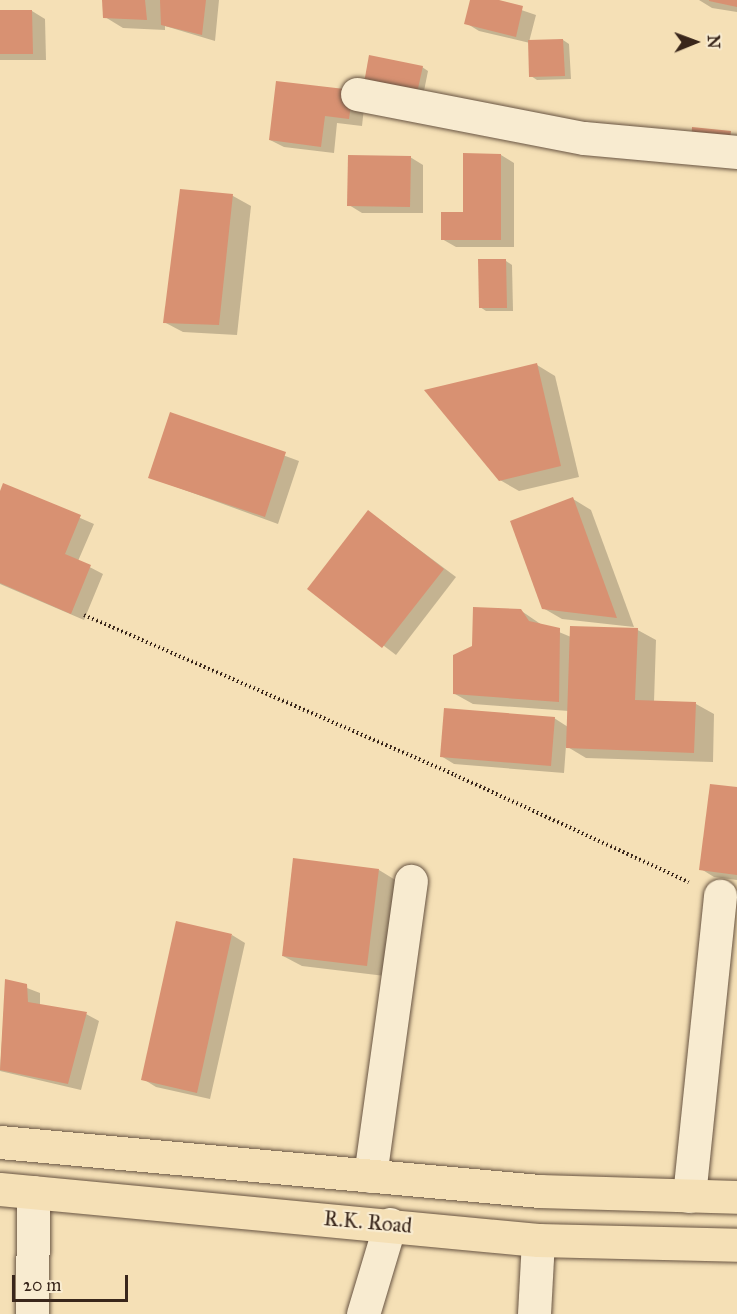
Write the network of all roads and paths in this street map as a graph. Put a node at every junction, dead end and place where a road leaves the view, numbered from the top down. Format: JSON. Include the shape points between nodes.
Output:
{"nodes":[{"id":1,"x":357,"y":94,"type":"dead end"},
{"id":2,"x":737,"y":152,"type":"edge"},
{"id":3,"x":84,"y":615,"type":"dead end"},
{"id":4,"x":411,"y":881,"type":"dead end"},
{"id":5,"x":720,"y":896,"type":"joint"},
{"id":6,"x":0,"y":1142,"type":"edge"},
{"id":7,"x":370,"y":1176,"type":"junction"},
{"id":8,"x":0,"y":1189,"type":"edge"},
{"id":9,"x":33,"y":1192,"type":"junction"},
{"id":10,"x":689,"y":1196,"type":"junction"},
{"id":11,"x":737,"y":1197,"type":"edge"},
{"id":12,"x":390,"y":1224,"type":"junction"},
{"id":13,"x":538,"y":1240,"type":"junction"},
{"id":14,"x":737,"y":1245,"type":"edge"},
{"id":15,"x":32,"y":1314,"type":"edge"},
{"id":16,"x":363,"y":1314,"type":"edge"},
{"id":17,"x":534,"y":1314,"type":"edge"}],
"edges":[{"from":1,"to":2,"type":"street","via":[[584,138]]},
{"from":3,"to":5,"type":"path","via":[[455,775]]},
{"from":4,"to":7,"type":"street"},
{"from":5,"to":10,"type":"street"},
{"from":6,"to":7,"type":"highway"},
{"from":7,"to":10,"type":"highway","via":[[539,1191]]},
{"from":8,"to":9,"type":"highway","name":"R.K. Road"},
{"from":9,"to":12,"type":"highway","name":"R.K. Road"},
{"from":9,"to":15,"type":"street"},
{"from":10,"to":11,"type":"highway"},
{"from":12,"to":13,"type":"highway","name":"R.K. Road"},
{"from":12,"to":16,"type":"street"},
{"from":13,"to":14,"type":"highway","name":"R.K. Road"},
{"from":13,"to":17,"type":"street"}]}
